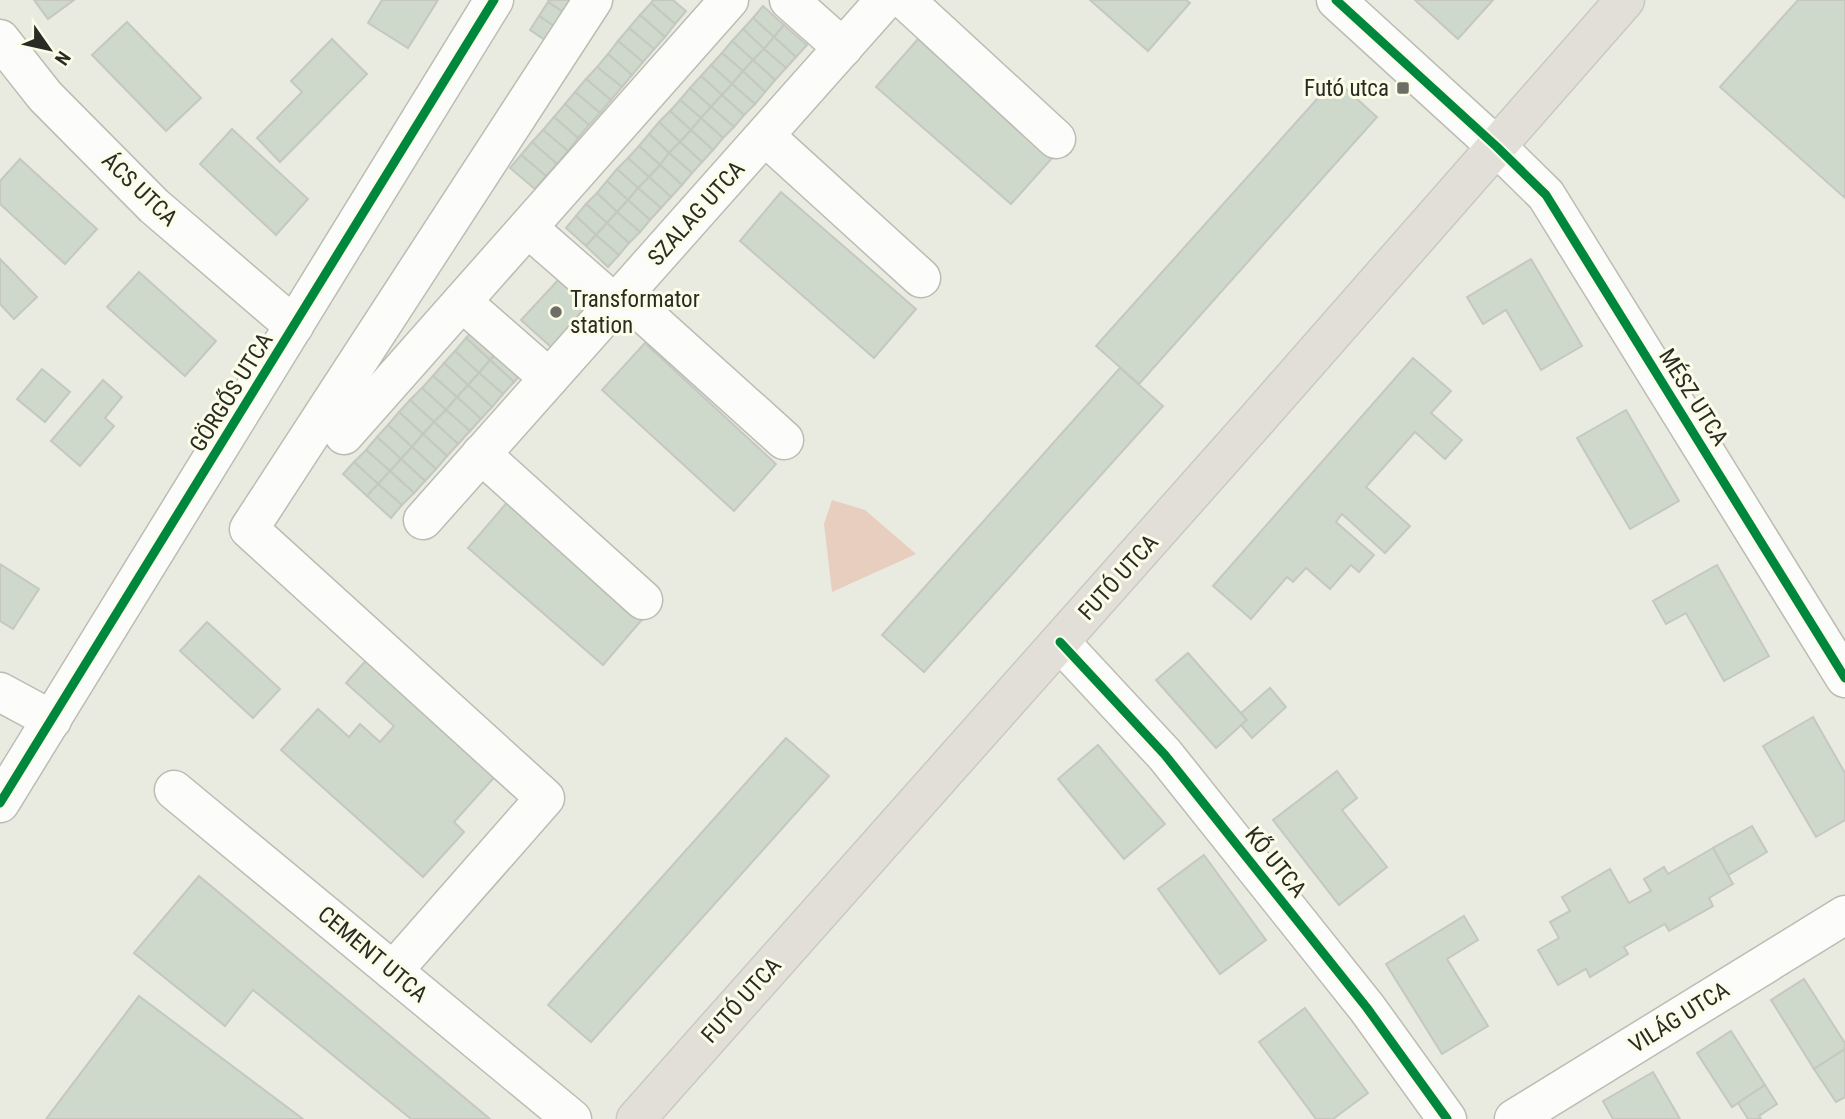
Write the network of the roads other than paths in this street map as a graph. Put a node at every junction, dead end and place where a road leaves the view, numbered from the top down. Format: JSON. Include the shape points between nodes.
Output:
{"nodes":[{"id":1,"x":494,"y":0,"type":"edge"},
{"id":2,"x":593,"y":0,"type":"edge"},
{"id":3,"x":729,"y":0,"type":"edge"},
{"id":4,"x":789,"y":0,"type":"edge"},
{"id":5,"x":885,"y":0,"type":"edge"},
{"id":6,"x":905,"y":0,"type":"edge"},
{"id":7,"x":1336,"y":0,"type":"edge"},
{"id":8,"x":1625,"y":0,"type":"edge"},
{"id":9,"x":0,"y":39,"type":"edge"},
{"id":10,"x":843,"y":48,"type":"junction"},
{"id":11,"x":765,"y":136,"type":"junction"},
{"id":12,"x":1056,"y":139,"type":"dead end"},
{"id":13,"x":1497,"y":147,"type":"junction"},
{"id":14,"x":527,"y":228,"type":"junction"},
{"id":15,"x":921,"y":278,"type":"dead end"},
{"id":16,"x":619,"y":300,"type":"junction"},
{"id":17,"x":463,"y":302,"type":"junction"},
{"id":18,"x":295,"y":326,"type":"junction"},
{"id":19,"x":549,"y":378,"type":"junction"},
{"id":20,"x":344,"y":435,"type":"dead end"},
{"id":21,"x":784,"y":440,"type":"dead end"},
{"id":22,"x":481,"y":454,"type":"junction"},
{"id":23,"x":423,"y":520,"type":"dead end"},
{"id":24,"x":643,"y":600,"type":"dead end"},
{"id":25,"x":1060,"y":642,"type":"junction"},
{"id":26,"x":1845,"y":678,"type":"edge"},
{"id":27,"x":0,"y":692,"type":"edge"},
{"id":28,"x":52,"y":720,"type":"junction"},
{"id":29,"x":174,"y":790,"type":"dead end"},
{"id":30,"x":0,"y":803,"type":"edge"},
{"id":31,"x":1845,"y":915,"type":"edge"},
{"id":32,"x":393,"y":971,"type":"junction"},
{"id":33,"x":572,"y":1119,"type":"edge"},
{"id":34,"x":636,"y":1119,"type":"edge"},
{"id":35,"x":1447,"y":1119,"type":"edge"},
{"id":36,"x":1514,"y":1119,"type":"edge"}],
"edges":[{"from":1,"to":18,"type":"street","name":"GÖRGŐS UTCA"},
{"from":2,"to":32,"type":"street","via":[[249,529],[545,798]]},
{"from":3,"to":14,"type":"street"},
{"from":4,"to":10,"type":"street"},
{"from":5,"to":10,"type":"street","name":"SZALAG UTCA"},
{"from":6,"to":12,"type":"street"},
{"from":7,"to":13,"type":"street","name":"MÉSZ UTCA"},
{"from":8,"to":13,"type":"main road","name":"FUTÓ UTCA"},
{"from":9,"to":18,"type":"street","name":"ÁCS UTCA","via":[[45,96],[154,206]]},
{"from":10,"to":11,"type":"street","name":"SZALAG UTCA"},
{"from":11,"to":15,"type":"street"},
{"from":11,"to":16,"type":"street","name":"SZALAG UTCA"},
{"from":13,"to":25,"type":"main road","name":"FUTÓ UTCA"},
{"from":13,"to":26,"type":"street","name":"MÉSZ UTCA","via":[[1546,195]]},
{"from":14,"to":16,"type":"street"},
{"from":14,"to":17,"type":"street"},
{"from":16,"to":19,"type":"street","name":"SZALAG UTCA"},
{"from":16,"to":21,"type":"street"},
{"from":17,"to":19,"type":"street"},
{"from":17,"to":20,"type":"street"},
{"from":18,"to":28,"type":"street","name":"GÖRGŐS UTCA"},
{"from":19,"to":22,"type":"street","name":"SZALAG UTCA"},
{"from":22,"to":23,"type":"street","name":"SZALAG UTCA"},
{"from":22,"to":24,"type":"street"},
{"from":25,"to":34,"type":"main road","name":"FUTÓ UTCA"},
{"from":25,"to":35,"type":"street","name":"KŐ UTCA","via":[[1165,755],[1367,1008]]},
{"from":27,"to":28,"type":"street"},
{"from":28,"to":30,"type":"street","name":"GÖRGŐS UTCA"},
{"from":29,"to":32,"type":"street","name":"CEMENT UTCA"},
{"from":31,"to":36,"type":"street","name":"VILÁG UTCA"},
{"from":32,"to":33,"type":"street","name":"CEMENT UTCA"}]}
